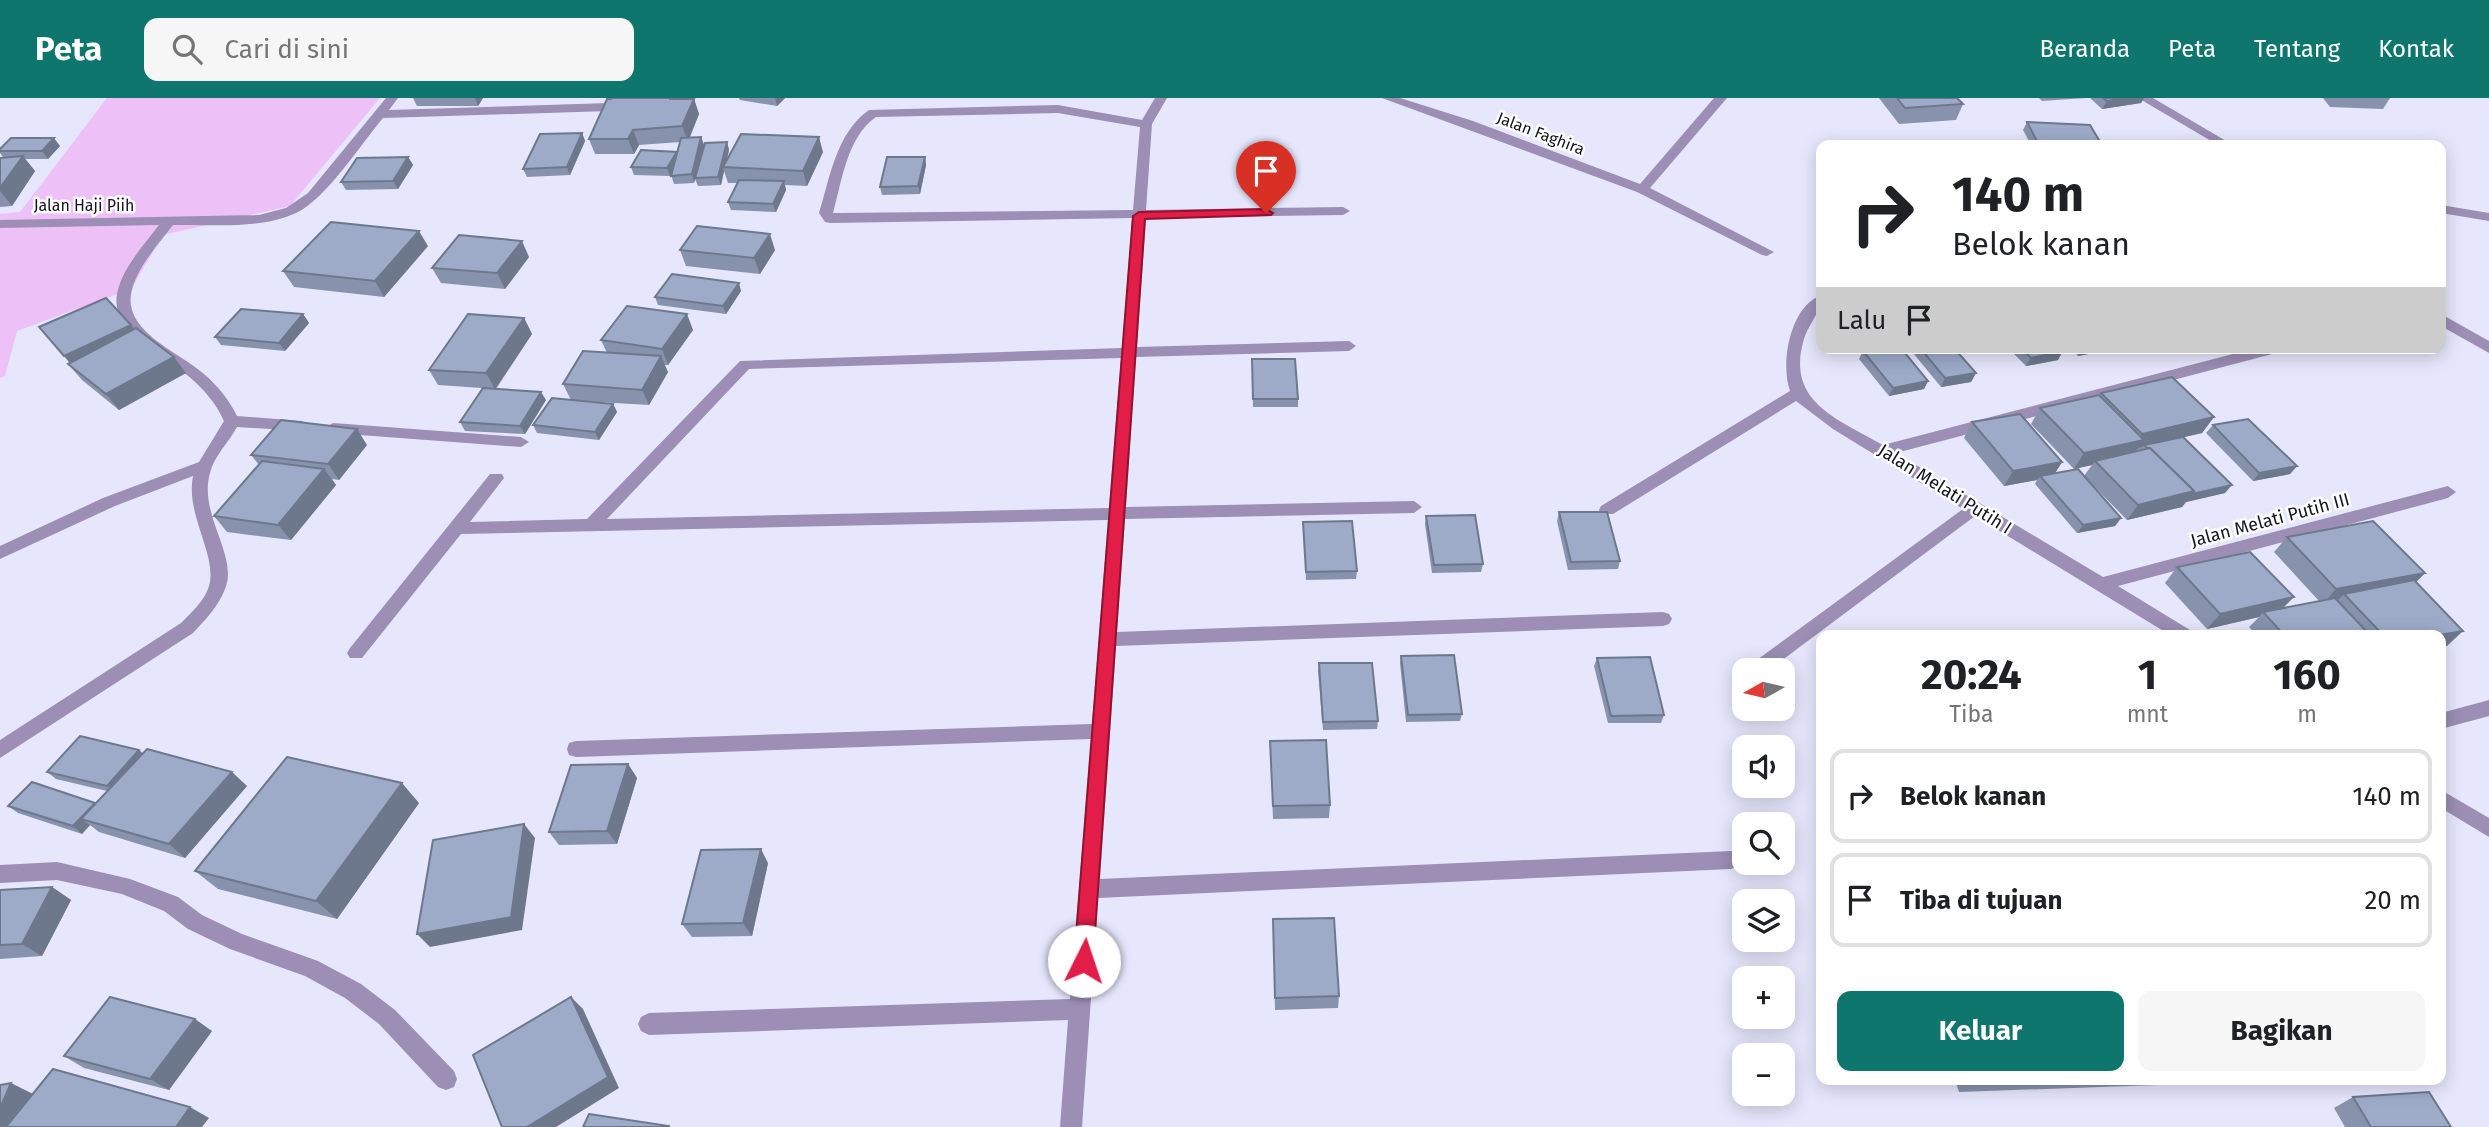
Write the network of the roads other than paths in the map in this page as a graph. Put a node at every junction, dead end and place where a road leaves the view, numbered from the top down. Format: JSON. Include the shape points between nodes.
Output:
{"nodes":[{"id":1,"x":392,"y":98,"type":"edge"},
{"id":2,"x":1161,"y":98,"type":"edge"},
{"id":3,"x":1388,"y":98,"type":"edge"},
{"id":4,"x":1721,"y":98,"type":"edge"},
{"id":5,"x":2144,"y":98,"type":"edge"},
{"id":6,"x":609,"y":107,"type":"edge"},
{"id":7,"x":380,"y":114,"type":"junction"},
{"id":8,"x":1146,"y":124,"type":"junction"},
{"id":9,"x":2218,"y":140,"type":"edge"},
{"id":10,"x":1642,"y":189,"type":"junction"},
{"id":11,"x":2446,"y":210,"type":"edge"},
{"id":12,"x":1343,"y":211,"type":"dead end"},
{"id":13,"x":1139,"y":216,"type":"junction"},
{"id":14,"x":2489,"y":217,"type":"edge"},
{"id":15,"x":169,"y":222,"type":"junction"},
{"id":16,"x":0,"y":224,"type":"edge"},
{"id":17,"x":1767,"y":252,"type":"dead end"},
{"id":18,"x":1816,"y":304,"type":"edge"},
{"id":19,"x":2446,"y":322,"type":"edge"},
{"id":20,"x":1349,"y":346,"type":"dead end"},
{"id":21,"x":2489,"y":348,"type":"edge"},
{"id":22,"x":1129,"y":352,"type":"junction"},
{"id":23,"x":2253,"y":354,"type":"edge"},
{"id":24,"x":1798,"y":393,"type":"junction"},
{"id":25,"x":232,"y":421,"type":"junction"},
{"id":26,"x":522,"y":442,"type":"dead end"},
{"id":27,"x":1881,"y":451,"type":"junction"},
{"id":28,"x":203,"y":466,"type":"junction"},
{"id":29,"x":496,"y":478,"type":"dead end"},
{"id":30,"x":2448,"y":492,"type":"dead end"},
{"id":31,"x":1414,"y":508,"type":"dead end"},
{"id":32,"x":1975,"y":508,"type":"junction"},
{"id":33,"x":1607,"y":510,"type":"edge"},
{"id":34,"x":1117,"y":514,"type":"junction"},
{"id":35,"x":591,"y":525,"type":"junction"},
{"id":36,"x":456,"y":528,"type":"junction"},
{"id":37,"x":0,"y":554,"type":"edge"},
{"id":38,"x":2102,"y":584,"type":"junction"},
{"id":39,"x":1663,"y":619,"type":"dead end"},
{"id":40,"x":2176,"y":630,"type":"edge"},
{"id":41,"x":1108,"y":639,"type":"junction"},
{"id":42,"x":356,"y":653,"type":"dead end"},
{"id":43,"x":1772,"y":658,"type":"edge"},
{"id":44,"x":2489,"y":708,"type":"edge"},
{"id":45,"x":2446,"y":720,"type":"edge"},
{"id":46,"x":1101,"y":731,"type":"junction"},
{"id":47,"x":576,"y":749,"type":"dead end"},
{"id":48,"x":0,"y":750,"type":"edge"},
{"id":49,"x":2446,"y":804,"type":"edge"},
{"id":50,"x":2489,"y":828,"type":"edge"},
{"id":51,"x":1731,"y":860,"type":"dead end"},
{"id":52,"x":0,"y":874,"type":"edge"},
{"id":53,"x":1089,"y":889,"type":"junction"},
{"id":54,"x":1080,"y":1009,"type":"junction"},
{"id":55,"x":649,"y":1024,"type":"dead end"},
{"id":56,"x":446,"y":1079,"type":"dead end"},
{"id":57,"x":1071,"y":1127,"type":"edge"}],
"edges":[{"from":1,"to":7,"type":"street"},
{"from":2,"to":8,"type":"street"},
{"from":3,"to":10,"type":"street","name":"Jalan Faghira"},
{"from":4,"to":10,"type":"street"},
{"from":5,"to":9,"type":"street"},
{"from":6,"to":7,"type":"street"},
{"from":7,"to":15,"type":"street","name":"Jalan Haji Piih","via":[[303,205],[278,216]]},
{"from":8,"to":13,"type":"street"},
{"from":8,"to":13,"type":"street","via":[[1058,109],[873,113],[847,144],[826,213],[830,219]]},
{"from":10,"to":17,"type":"street","name":"Jalan Faghira"},
{"from":11,"to":14,"type":"street"},
{"from":12,"to":13,"type":"street"},
{"from":13,"to":22,"type":"street"},
{"from":15,"to":16,"type":"street","name":"Jalan Haji Piih"},
{"from":15,"to":25,"type":"street","via":[[133,272],[123,298],[128,320],[192,372],[228,410]]},
{"from":18,"to":24,"type":"street","via":[[1801,326],[1792,368]]},
{"from":19,"to":21,"type":"street"},
{"from":20,"to":22,"type":"street"},
{"from":22,"to":34,"type":"street"},
{"from":22,"to":35,"type":"street","via":[[746,364]]},
{"from":23,"to":27,"type":"street"},
{"from":24,"to":27,"type":"street","name":"Jalan Melati Putih I"},
{"from":24,"to":33,"type":"street"},
{"from":25,"to":26,"type":"street"},
{"from":25,"to":28,"type":"street"},
{"from":27,"to":32,"type":"street","name":"Jalan Melati Putih I"},
{"from":28,"to":37,"type":"street","via":[[109,502]]},
{"from":28,"to":48,"type":"street","via":[[199,499],[221,569],[217,594],[209,608],[149,654]]},
{"from":29,"to":36,"type":"street"},
{"from":30,"to":38,"type":"street","name":"Jalan Melati Putih III"},
{"from":31,"to":34,"type":"street"},
{"from":32,"to":38,"type":"street","name":"Jalan Melati Putih I"},
{"from":32,"to":43,"type":"street"},
{"from":34,"to":35,"type":"street"},
{"from":34,"to":41,"type":"street"},
{"from":35,"to":36,"type":"street"},
{"from":36,"to":42,"type":"street"},
{"from":38,"to":40,"type":"street","name":"Jalan Melati Putih I"},
{"from":39,"to":41,"type":"street"},
{"from":41,"to":46,"type":"street"},
{"from":44,"to":45,"type":"street"},
{"from":46,"to":47,"type":"street"},
{"from":46,"to":53,"type":"street"},
{"from":49,"to":50,"type":"street"},
{"from":51,"to":53,"type":"street"},
{"from":52,"to":56,"type":"street","via":[[57,871],[123,885],[171,904],[195,922],[237,942],[311,968],[387,1017]]},
{"from":53,"to":54,"type":"street"},
{"from":54,"to":55,"type":"street"},
{"from":54,"to":57,"type":"street"}]}
